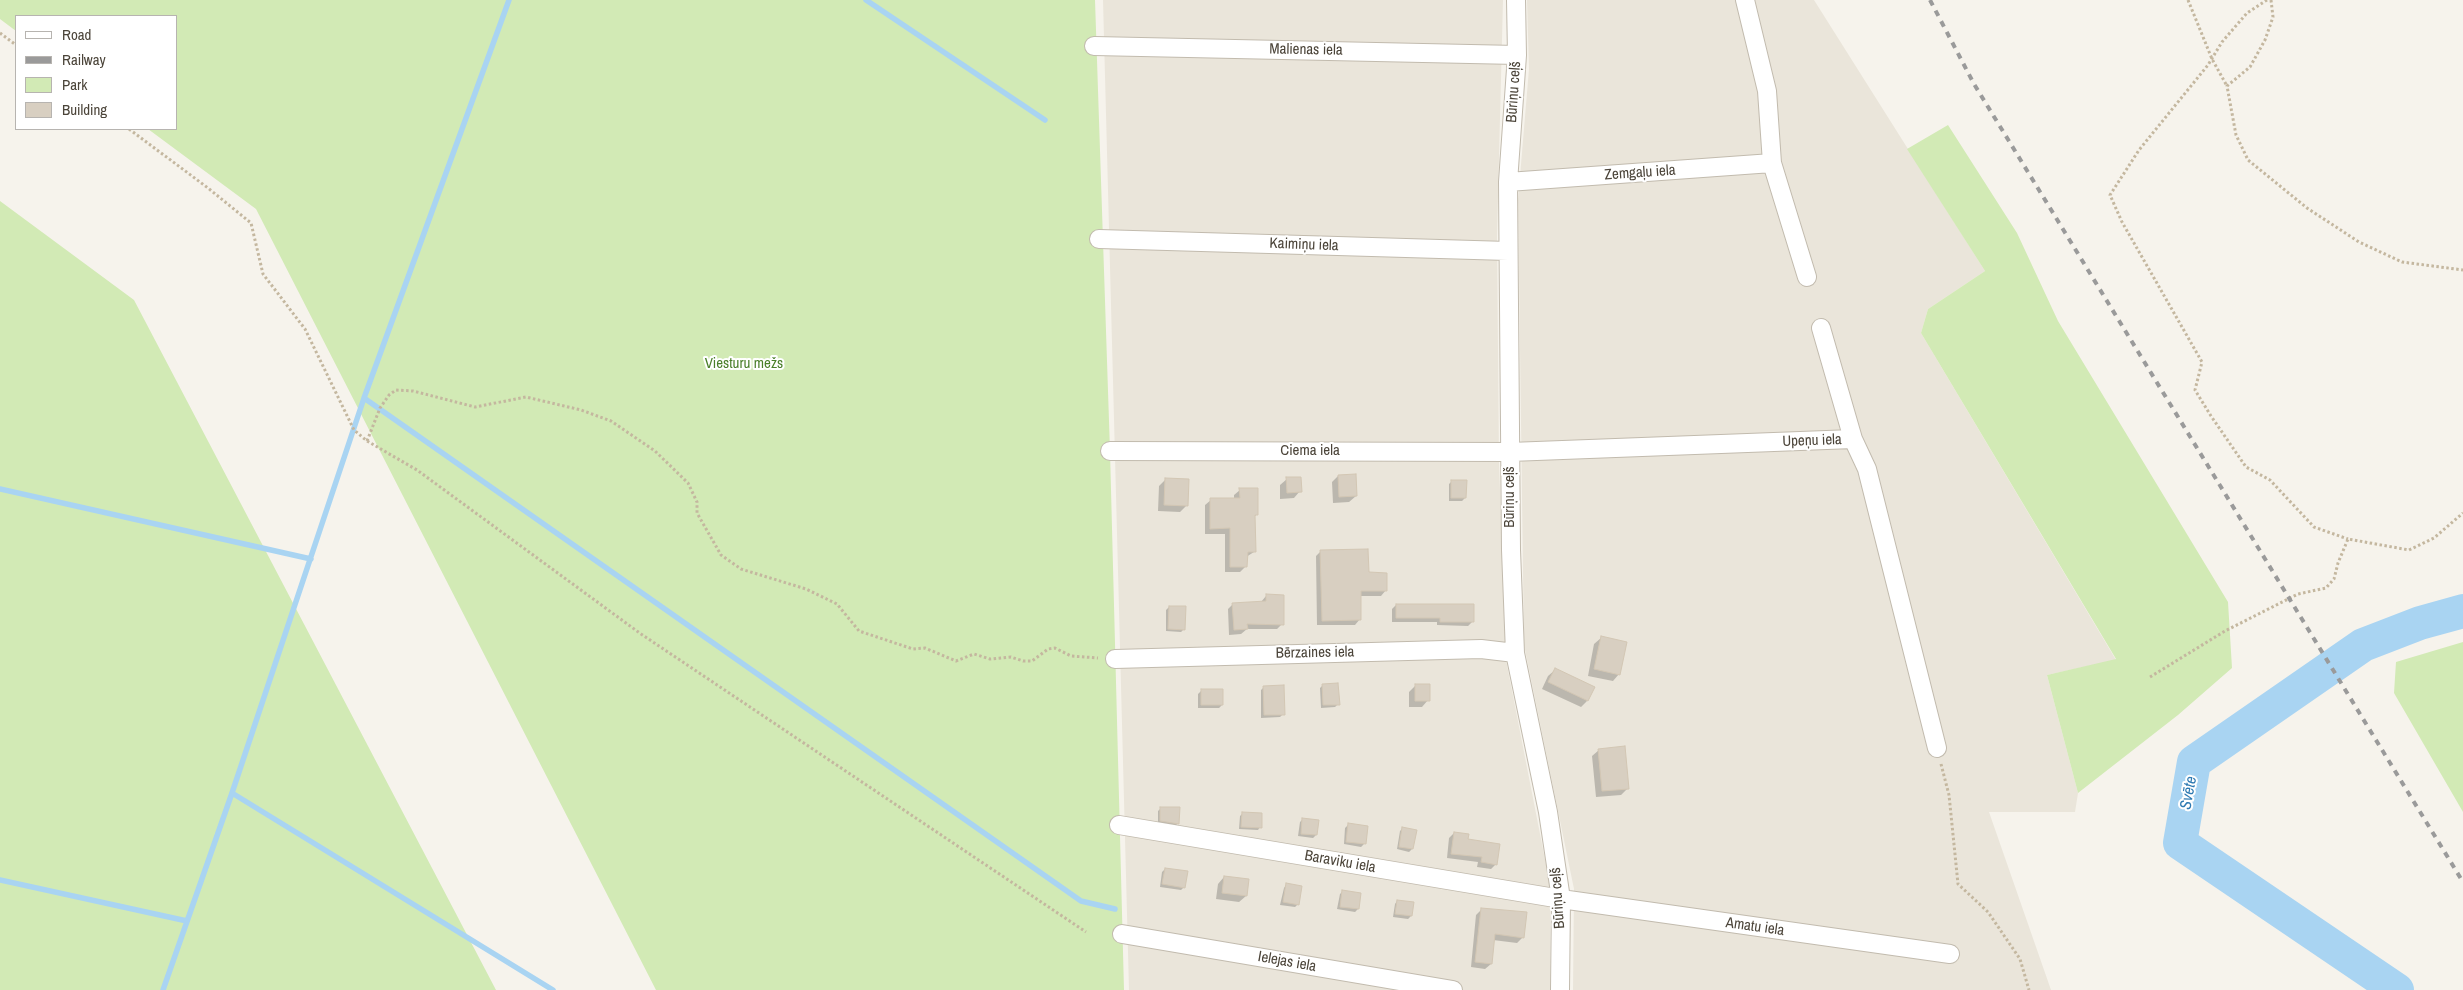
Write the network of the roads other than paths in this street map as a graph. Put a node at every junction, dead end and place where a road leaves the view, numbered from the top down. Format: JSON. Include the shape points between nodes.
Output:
{"nodes":[{"id":1,"x":1516,"y":0,"type":"edge"},
{"id":2,"x":1745,"y":0,"type":"edge"},
{"id":3,"x":1094,"y":46,"type":"dead end"},
{"id":4,"x":1517,"y":55,"type":"junction"},
{"id":5,"x":1772,"y":163,"type":"junction"},
{"id":6,"x":1508,"y":182,"type":"junction"},
{"id":7,"x":1099,"y":239,"type":"dead end"},
{"id":8,"x":1508,"y":251,"type":"junction"},
{"id":9,"x":1807,"y":278,"type":"dead end"},
{"id":10,"x":1821,"y":328,"type":"dead end"},
{"id":11,"x":1852,"y":439,"type":"junction"},
{"id":12,"x":1110,"y":451,"type":"dead end"},
{"id":13,"x":1510,"y":452,"type":"junction"},
{"id":14,"x":1515,"y":653,"type":"junction"},
{"id":15,"x":1115,"y":658,"type":"road end"},
{"id":16,"x":1937,"y":748,"type":"road end"},
{"id":17,"x":1119,"y":825,"type":"dead end"},
{"id":18,"x":1561,"y":899,"type":"junction"},
{"id":19,"x":1122,"y":934,"type":"dead end"},
{"id":20,"x":1950,"y":954,"type":"dead end"},
{"id":21,"x":1453,"y":990,"type":"edge"},
{"id":22,"x":1560,"y":990,"type":"edge"}],
"edges":[{"from":1,"to":4,"type":"street","name":"Būriņu ceļš"},
{"from":2,"to":5,"type":"street","via":[[1767,91]]},
{"from":3,"to":4,"type":"street","name":"Malienas iela"},
{"from":4,"to":6,"type":"street","name":"Būriņu ceļš"},
{"from":5,"to":6,"type":"street","name":"Zemgaļu iela"},
{"from":5,"to":9,"type":"street"},
{"from":6,"to":8,"type":"street","name":"Būriņu ceļš"},
{"from":7,"to":8,"type":"street","name":"Kaimiņu iela"},
{"from":8,"to":13,"type":"street","name":"Būriņu ceļš"},
{"from":10,"to":11,"type":"street"},
{"from":11,"to":13,"type":"street","name":"Upeņu iela"},
{"from":11,"to":16,"type":"street","name":"Upeņu iela","via":[[1868,469]]},
{"from":12,"to":13,"type":"street","name":"Ciema iela"},
{"from":13,"to":14,"type":"street","name":"Būriņu ceļš"},
{"from":14,"to":15,"type":"street","name":"Bērzaines iela","via":[[1481,649]]},
{"from":14,"to":18,"type":"street","name":"Būriņu ceļš","via":[[1548,812]]},
{"from":17,"to":18,"type":"street","name":"Baraviku iela"},
{"from":18,"to":20,"type":"street","name":"Amatu iela"},
{"from":18,"to":22,"type":"street","name":"Būriņu ceļš"},
{"from":19,"to":21,"type":"street","name":"Ielejas iela"}]}
